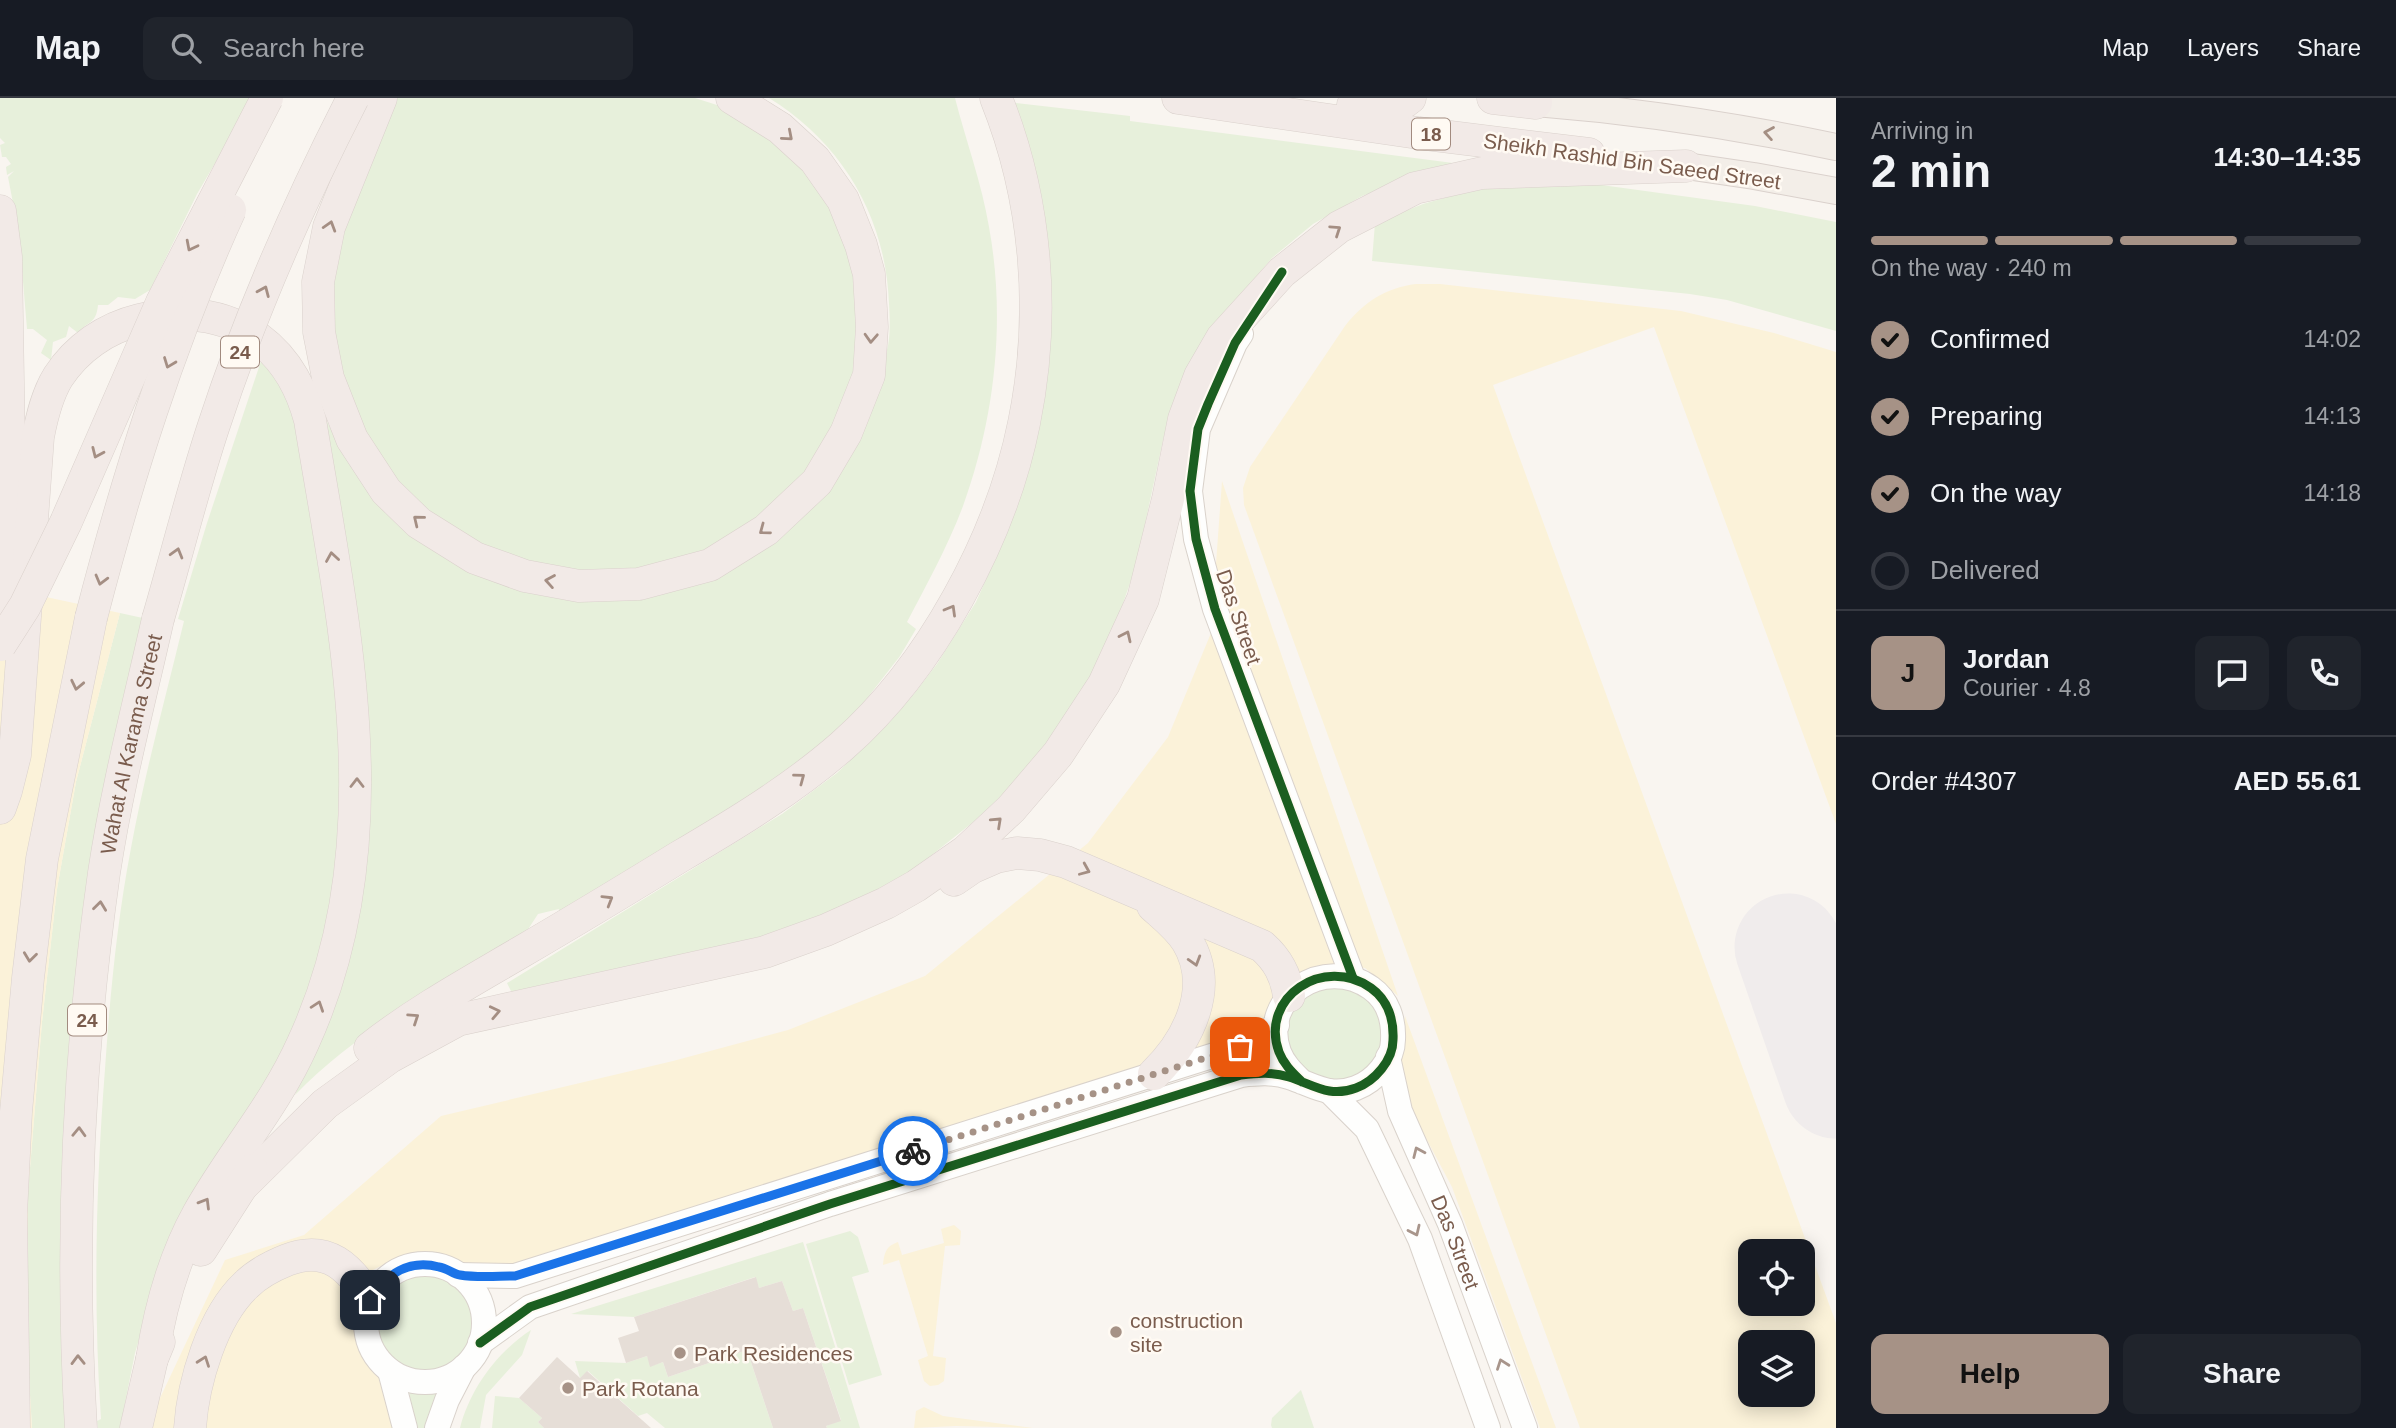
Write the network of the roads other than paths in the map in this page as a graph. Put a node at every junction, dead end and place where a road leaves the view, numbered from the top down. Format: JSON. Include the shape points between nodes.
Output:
{"nodes":[{"id":1,"x":267,"y":98,"type":"edge"},
{"id":2,"x":284,"y":98,"type":"edge"},
{"id":3,"x":353,"y":98,"type":"edge"},
{"id":4,"x":381,"y":98,"type":"edge"},
{"id":5,"x":732,"y":98,"type":"edge"},
{"id":6,"x":996,"y":98,"type":"edge"},
{"id":7,"x":1178,"y":98,"type":"edge"},
{"id":8,"x":1303,"y":98,"type":"edge"},
{"id":9,"x":1410,"y":98,"type":"edge"},
{"id":10,"x":1493,"y":98,"type":"edge"},
{"id":11,"x":1532,"y":100,"type":"edge"},
{"id":12,"x":1836,"y":146,"type":"edge"},
{"id":13,"x":1686,"y":166,"type":"junction"},
{"id":14,"x":1836,"y":191,"type":"edge"},
{"id":15,"x":0,"y":211,"type":"edge"},
{"id":16,"x":1282,"y":272,"type":"junction"},
{"id":17,"x":0,"y":645,"type":"edge"},
{"id":18,"x":0,"y":774,"type":"edge"},
{"id":19,"x":0,"y":808,"type":"edge"},
{"id":20,"x":1136,"y":892,"type":"junction"},
{"id":21,"x":678,"y":972,"type":"junction"},
{"id":22,"x":1353,"y":978,"type":"junction"},
{"id":23,"x":1289,"y":996,"type":"junction"},
{"id":24,"x":1277,"y":1025,"type":"junction"},
{"id":25,"x":1388,"y":1057,"type":"junction"},
{"id":26,"x":1154,"y":1074,"type":"junction"},
{"id":27,"x":1302,"y":1082,"type":"junction"},
{"id":28,"x":1329,"y":1091,"type":"junction"},
{"id":29,"x":241,"y":1187,"type":"junction"},
{"id":30,"x":458,"y":1275,"type":"junction"},
{"id":31,"x":370,"y":1300,"type":"junction"},
{"id":32,"x":480,"y":1343,"type":"junction"},
{"id":33,"x":152,"y":1359,"type":"junction"},
{"id":34,"x":464,"y":1367,"type":"junction"},
{"id":35,"x":390,"y":1371,"type":"junction"},
{"id":36,"x":0,"y":1413,"type":"edge"},
{"id":37,"x":2,"y":1428,"type":"edge"},
{"id":38,"x":14,"y":1428,"type":"edge"},
{"id":39,"x":81,"y":1428,"type":"edge"},
{"id":40,"x":136,"y":1428,"type":"edge"},
{"id":41,"x":190,"y":1428,"type":"edge"},
{"id":42,"x":405,"y":1428,"type":"edge"},
{"id":43,"x":437,"y":1428,"type":"edge"},
{"id":44,"x":1488,"y":1428,"type":"edge"},
{"id":45,"x":1525,"y":1428,"type":"edge"}],
"edges":[{"from":1,"to":17,"type":"highway","one_way":true,"bridge":true,"via":[[162,302],[25,606]]},
{"from":2,"to":38,"type":"highway","one_way":true,"bridge":true,"via":[[225,220],[163,376],[119,513],[91,618],[42,859],[16,1112],[11,1214]]},
{"from":39,"to":3,"type":"highway","name":"Wahat Al Karama Street","number":"24","one_way":true,"bridge":true,"via":[[75,1219],[79,1119],[104,870],[158,618],[214,425],[310,183]]},
{"from":5,"to":4,"type":"highway","one_way":true,"via":[[780,128],[815,160],[843,200],[869,274],[869,375],[846,433],[817,482],[766,530],[710,565],[639,584],[579,586],[525,576],[475,558],[419,523],[386,491],[352,439],[328,378],[319,332],[318,282],[329,227]]},
{"from":29,"to":6,"type":"highway","one_way":true,"via":[[294,1115],[365,1052],[437,1002],[792,785],[868,722],[924,652],[964,587],[1000,509],[1018,454],[1032,381],[1037,298],[1031,237],[1022,177]]},
{"from":7,"to":13,"type":"highway","name":"Sheikh Rashid Bin Saeed Street","number":"18"},
{"from":8,"to":9,"type":"highway","via":[[1387,109]]},
{"from":10,"to":11,"type":"highway","name":"Sheikh Rashid Bin Saeed Street"},
{"from":12,"to":11,"type":"main road","name":"Sheikh Rashid Bin Saeed Street","one_way":true,"via":[[1689,120]]},
{"from":13,"to":14,"type":"main road","name":"Sheikh Rashid Bin Saeed Street","number":"18"},
{"from":16,"to":13,"type":"highway","one_way":true,"via":[[1339,227],[1415,188],[1482,173]]},
{"from":15,"to":18,"type":"highway","via":[[7,289],[9,445]]},
{"from":21,"to":16,"type":"highway","one_way":true,"via":[[765,952],[896,897],[966,851],[1011,809],[1058,754],[1104,684],[1143,600],[1184,419],[1200,376],[1222,338]]},
{"from":16,"to":22,"type":"street","name":"Das Street","via":[[1235,343],[1208,404],[1198,429],[1191,491],[1196,539],[1215,609]]},
{"from":33,"to":19,"type":"highway","one_way":true,"via":[[163,1299],[188,1233],[278,1092],[316,1013],[339,936],[355,830],[351,688],[310,420],[300,389],[285,366],[240,327],[194,314],[129,322],[77,353],[50,392],[36,457],[15,755]]},
{"from":21,"to":20,"type":"highway","one_way":true,"via":[[743,969],[815,948],[906,909],[973,867],[1006,854],[1053,858]]},
{"from":20,"to":23,"type":"highway","via":[[1262,946],[1283,971]]},
{"from":20,"to":26,"type":"highway","one_way":true,"via":[[1180,931],[1193,952],[1199,976],[1198,1001],[1189,1026]]},
{"from":29,"to":21,"type":"highway","one_way":true,"via":[[324,1104],[390,1057],[458,1020]]},
{"from":22,"to":23,"type":"street","via":[[1322,976]]},
{"from":22,"to":25,"type":"street","via":[[1376,992],[1388,1007],[1393,1045]]},
{"from":23,"to":24,"type":"street"},
{"from":24,"to":26,"type":"street","via":[[1240,1047]]},
{"from":24,"to":27,"type":"street","via":[[1279,1051]]},
{"from":25,"to":28,"type":"street","via":[[1374,1078],[1357,1088]]},
{"from":45,"to":25,"type":"street","name":"Das Street","one_way":true,"via":[[1450,1224],[1399,1111]]},
{"from":26,"to":30,"type":"street","via":[[515,1276]]},
{"from":27,"to":28,"type":"street"},
{"from":27,"to":32,"type":"street","via":[[1273,1074],[1241,1075],[830,1204],[530,1307]]},
{"from":28,"to":44,"type":"street","name":"Das Street","one_way":true,"via":[[1367,1129],[1420,1240]]},
{"from":29,"to":33,"type":"highway","via":[[191,1265]]},
{"from":30,"to":31,"type":"street","via":[[425,1264],[408,1266],[379,1285]]},
{"from":30,"to":32,"type":"street","via":[[470,1285],[483,1313]]},
{"from":31,"to":35,"type":"street","via":[[365,1319],[368,1339],[376,1357]]},
{"from":41,"to":31,"type":"highway","one_way":true,"via":[[198,1378],[213,1335],[245,1286],[268,1268],[295,1257],[334,1260],[353,1274]]},
{"from":32,"to":34,"type":"street"},
{"from":33,"to":40,"type":"highway"},
{"from":34,"to":35,"type":"street","via":[[428,1382],[408,1380]]},
{"from":34,"to":43,"type":"street"},
{"from":35,"to":42,"type":"street"},
{"from":36,"to":37,"type":"highway"}]}
